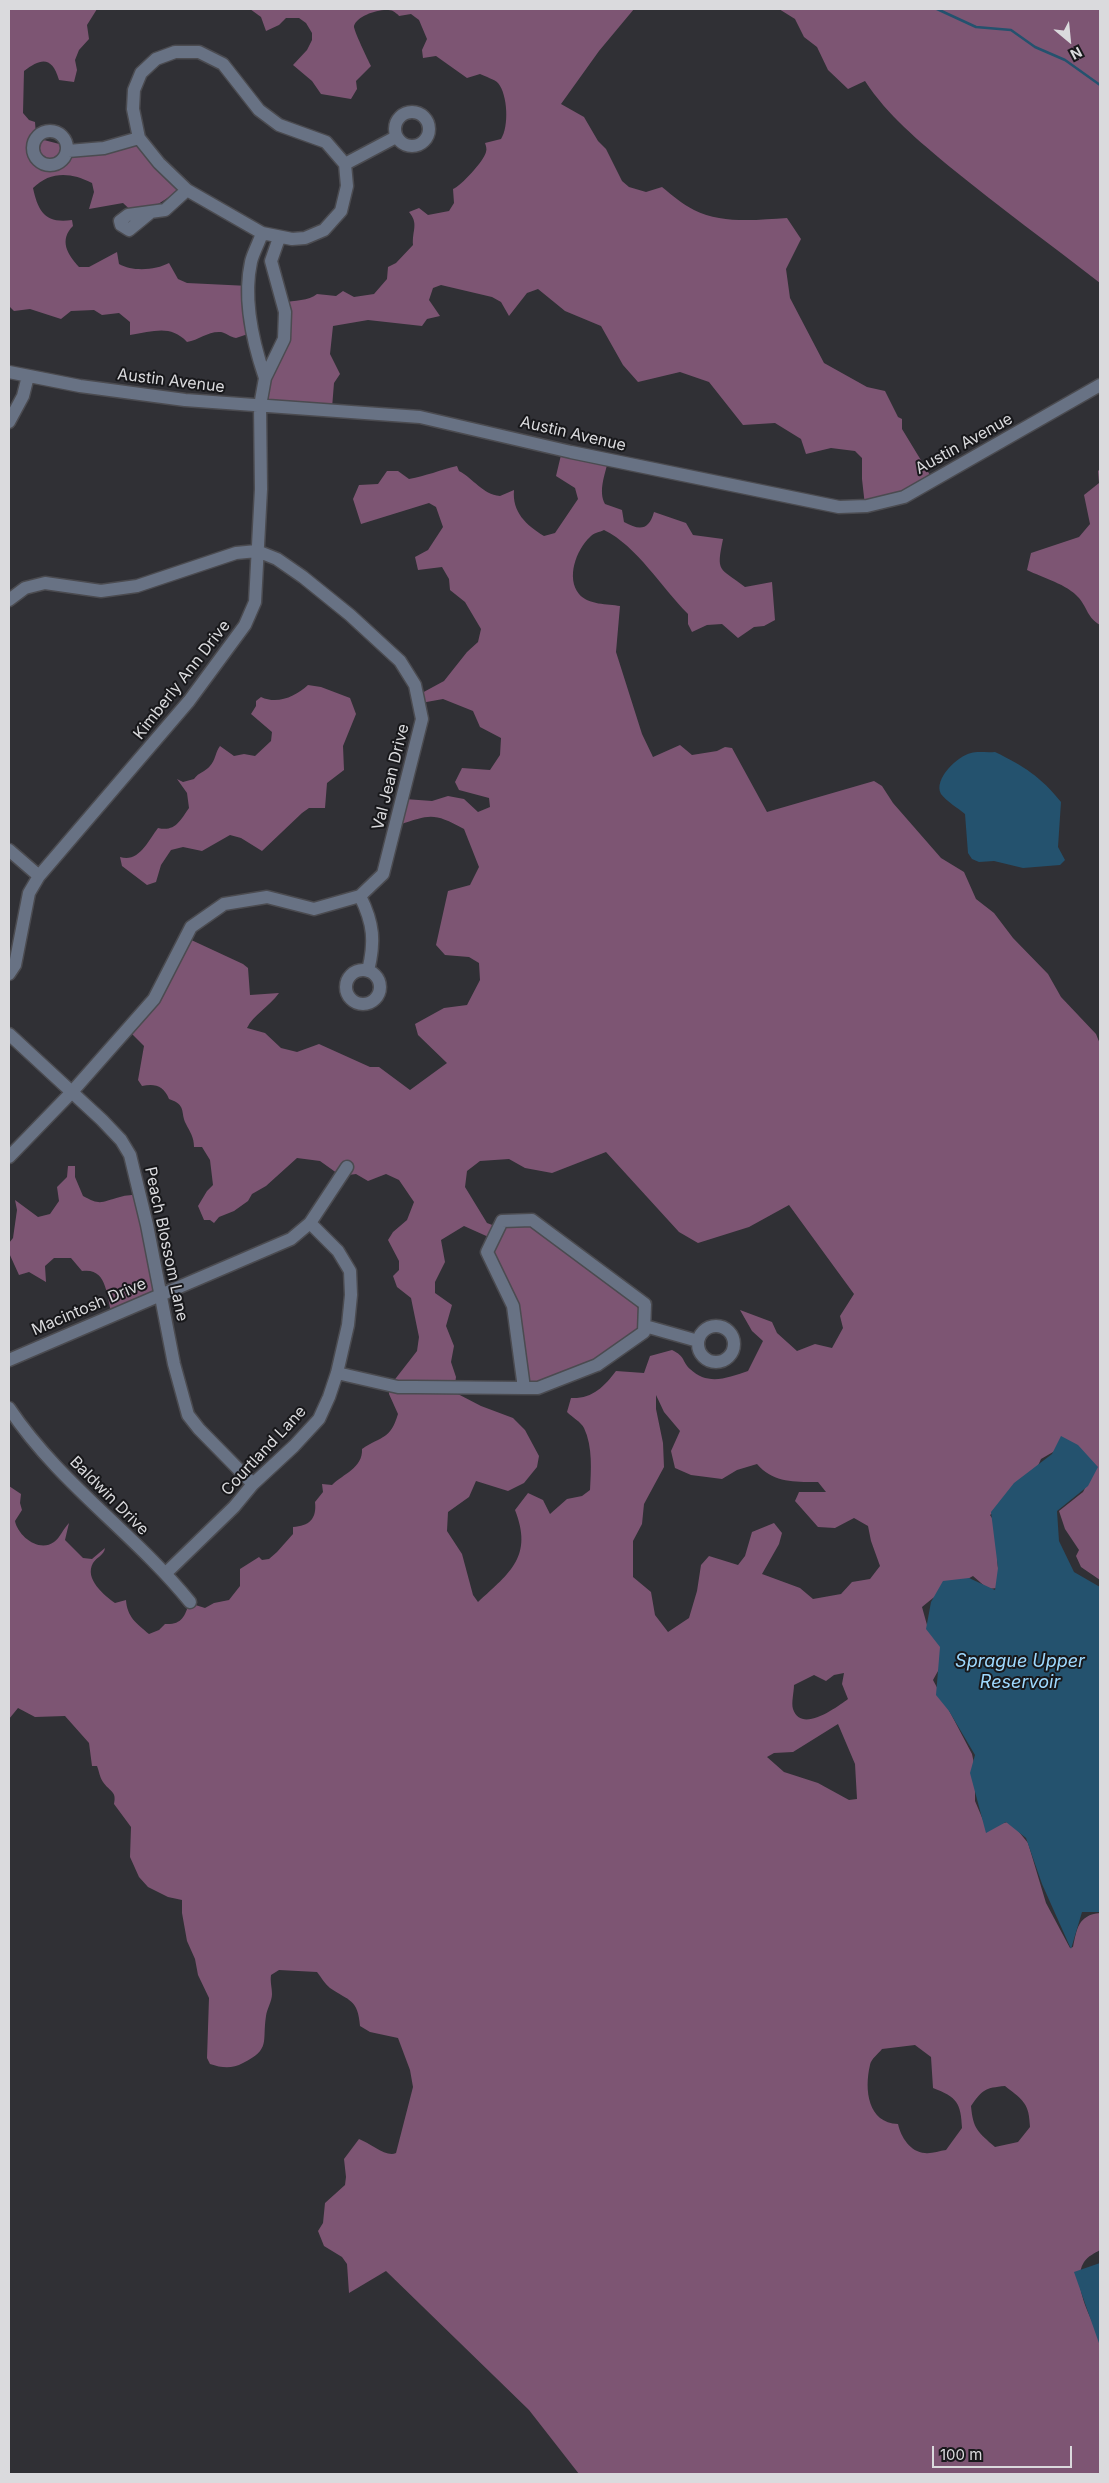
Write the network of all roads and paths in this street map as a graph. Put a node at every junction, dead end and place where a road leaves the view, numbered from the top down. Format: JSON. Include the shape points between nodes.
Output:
{"nodes":[{"id":1,"x":396,"y":136,"type":"dead end"},
{"id":2,"x":139,"y":138,"type":"junction"},
{"id":3,"x":68,"y":151,"type":"dead end"},
{"id":4,"x":345,"y":164,"type":"junction"},
{"id":5,"x":187,"y":190,"type":"junction"},
{"id":6,"x":151,"y":212,"type":"dead end"},
{"id":7,"x":262,"y":233,"type":"junction"},
{"id":8,"x":279,"y":238,"type":"junction"},
{"id":9,"x":9,"y":372,"type":"edge"},
{"id":10,"x":28,"y":376,"type":"junction"},
{"id":11,"x":265,"y":378,"type":"junction"},
{"id":12,"x":1100,"y":386,"type":"edge"},
{"id":13,"x":260,"y":406,"type":"junction"},
{"id":14,"x":9,"y":422,"type":"edge"},
{"id":15,"x":258,"y":551,"type":"junction"},
{"id":16,"x":9,"y":600,"type":"edge"},
{"id":17,"x":9,"y":850,"type":"edge"},
{"id":18,"x":39,"y":876,"type":"junction"},
{"id":19,"x":360,"y":896,"type":"junction"},
{"id":20,"x":368,"y":971,"type":"dead end"},
{"id":21,"x":9,"y":974,"type":"edge"},
{"id":22,"x":9,"y":1034,"type":"edge"},
{"id":23,"x":71,"y":1093,"type":"junction"},
{"id":24,"x":9,"y":1158,"type":"edge"},
{"id":25,"x":347,"y":1167,"type":"dead end"},
{"id":26,"x":310,"y":1224,"type":"junction"},
{"id":27,"x":160,"y":1294,"type":"junction"},
{"id":28,"x":644,"y":1326,"type":"junction"},
{"id":29,"x":698,"y":1341,"type":"dead end"},
{"id":30,"x":9,"y":1360,"type":"edge"},
{"id":31,"x":337,"y":1373,"type":"junction"},
{"id":32,"x":524,"y":1388,"type":"junction"},
{"id":33,"x":9,"y":1408,"type":"edge"},
{"id":34,"x":253,"y":1484,"type":"junction"},
{"id":35,"x":166,"y":1573,"type":"junction"},
{"id":36,"x":190,"y":1602,"type":"dead end"}],
"edges":[{"from":1,"to":4,"type":"street"},
{"from":2,"to":3,"type":"street","via":[[104,148]]},
{"from":2,"to":4,"type":"street","via":[[133,109],[134,90],[141,73],[166,54],[199,52],[223,64],[259,110],[272,120],[326,142]]},
{"from":2,"to":5,"type":"street","via":[[159,164]]},
{"from":4,"to":8,"type":"street","via":[[347,186],[341,211],[324,230],[305,238]]},
{"from":5,"to":6,"type":"street","via":[[165,210]]},
{"from":5,"to":7,"type":"street"},
{"from":7,"to":8,"type":"street"},
{"from":7,"to":11,"type":"street","via":[[251,262],[248,292],[252,326]]},
{"from":8,"to":11,"type":"street","via":[[271,261],[285,312],[284,339]]},
{"from":9,"to":10,"type":"street","name":"Austin Avenue"},
{"from":10,"to":13,"type":"street","name":"Austin Avenue","via":[[131,394]]},
{"from":10,"to":14,"type":"street","via":[[23,396]]},
{"from":11,"to":13,"type":"street","name":"Kimberly Ann Drive"},
{"from":12,"to":13,"type":"street","name":"Austin Avenue","via":[[904,497],[868,506],[839,507],[571,452],[420,417]]},
{"from":13,"to":15,"type":"street","name":"Kimberly Ann Drive"},
{"from":15,"to":16,"type":"street","via":[[236,553],[137,586],[102,591],[45,583],[26,588]]},
{"from":15,"to":18,"type":"street","name":"Kimberly Ann Drive","via":[[255,602],[245,625],[189,701]]},
{"from":15,"to":19,"type":"street","name":"Val Jean Drive","via":[[277,559],[350,615],[400,661],[415,686],[422,719],[383,874]]},
{"from":17,"to":18,"type":"street"},
{"from":18,"to":21,"type":"street","name":"Kimberly Ann Drive","via":[[29,892],[16,966]]},
{"from":19,"to":20,"type":"street","via":[[372,923]]},
{"from":19,"to":23,"type":"street","name":"Val Jean Drive","via":[[314,909],[267,897],[224,904],[190,927],[154,999]]},
{"from":22,"to":23,"type":"street","name":"Peach Blossom Lane"},
{"from":23,"to":24,"type":"street","name":"Val Jean Drive"},
{"from":23,"to":27,"type":"street","name":"Peach Blossom Lane","via":[[121,1140],[130,1155]]},
{"from":25,"to":26,"type":"street","name":"Macintosh Drive"},
{"from":26,"to":27,"type":"street","name":"Macintosh Drive","via":[[291,1239]]},
{"from":26,"to":31,"type":"street","name":"Courtland Lane","via":[[338,1251],[350,1271],[352,1296]]},
{"from":27,"to":30,"type":"street","name":"Macintosh Drive"},
{"from":27,"to":34,"type":"street","name":"Peach Blossom Lane","via":[[188,1414]]},
{"from":28,"to":29,"type":"street"},
{"from":28,"to":32,"type":"street","via":[[644,1332],[597,1365],[538,1388]]},
{"from":28,"to":32,"type":"street","via":[[644,1304],[532,1220],[502,1221],[487,1252],[513,1306]]},
{"from":31,"to":32,"type":"street","via":[[398,1387]]},
{"from":31,"to":34,"type":"street","name":"Courtland Lane","via":[[319,1419]]},
{"from":33,"to":35,"type":"street","name":"Baldwin Drive","via":[[38,1447],[78,1490]]},
{"from":34,"to":35,"type":"street","name":"Courtland Lane"},
{"from":35,"to":36,"type":"street","name":"Baldwin Drive"}]}
